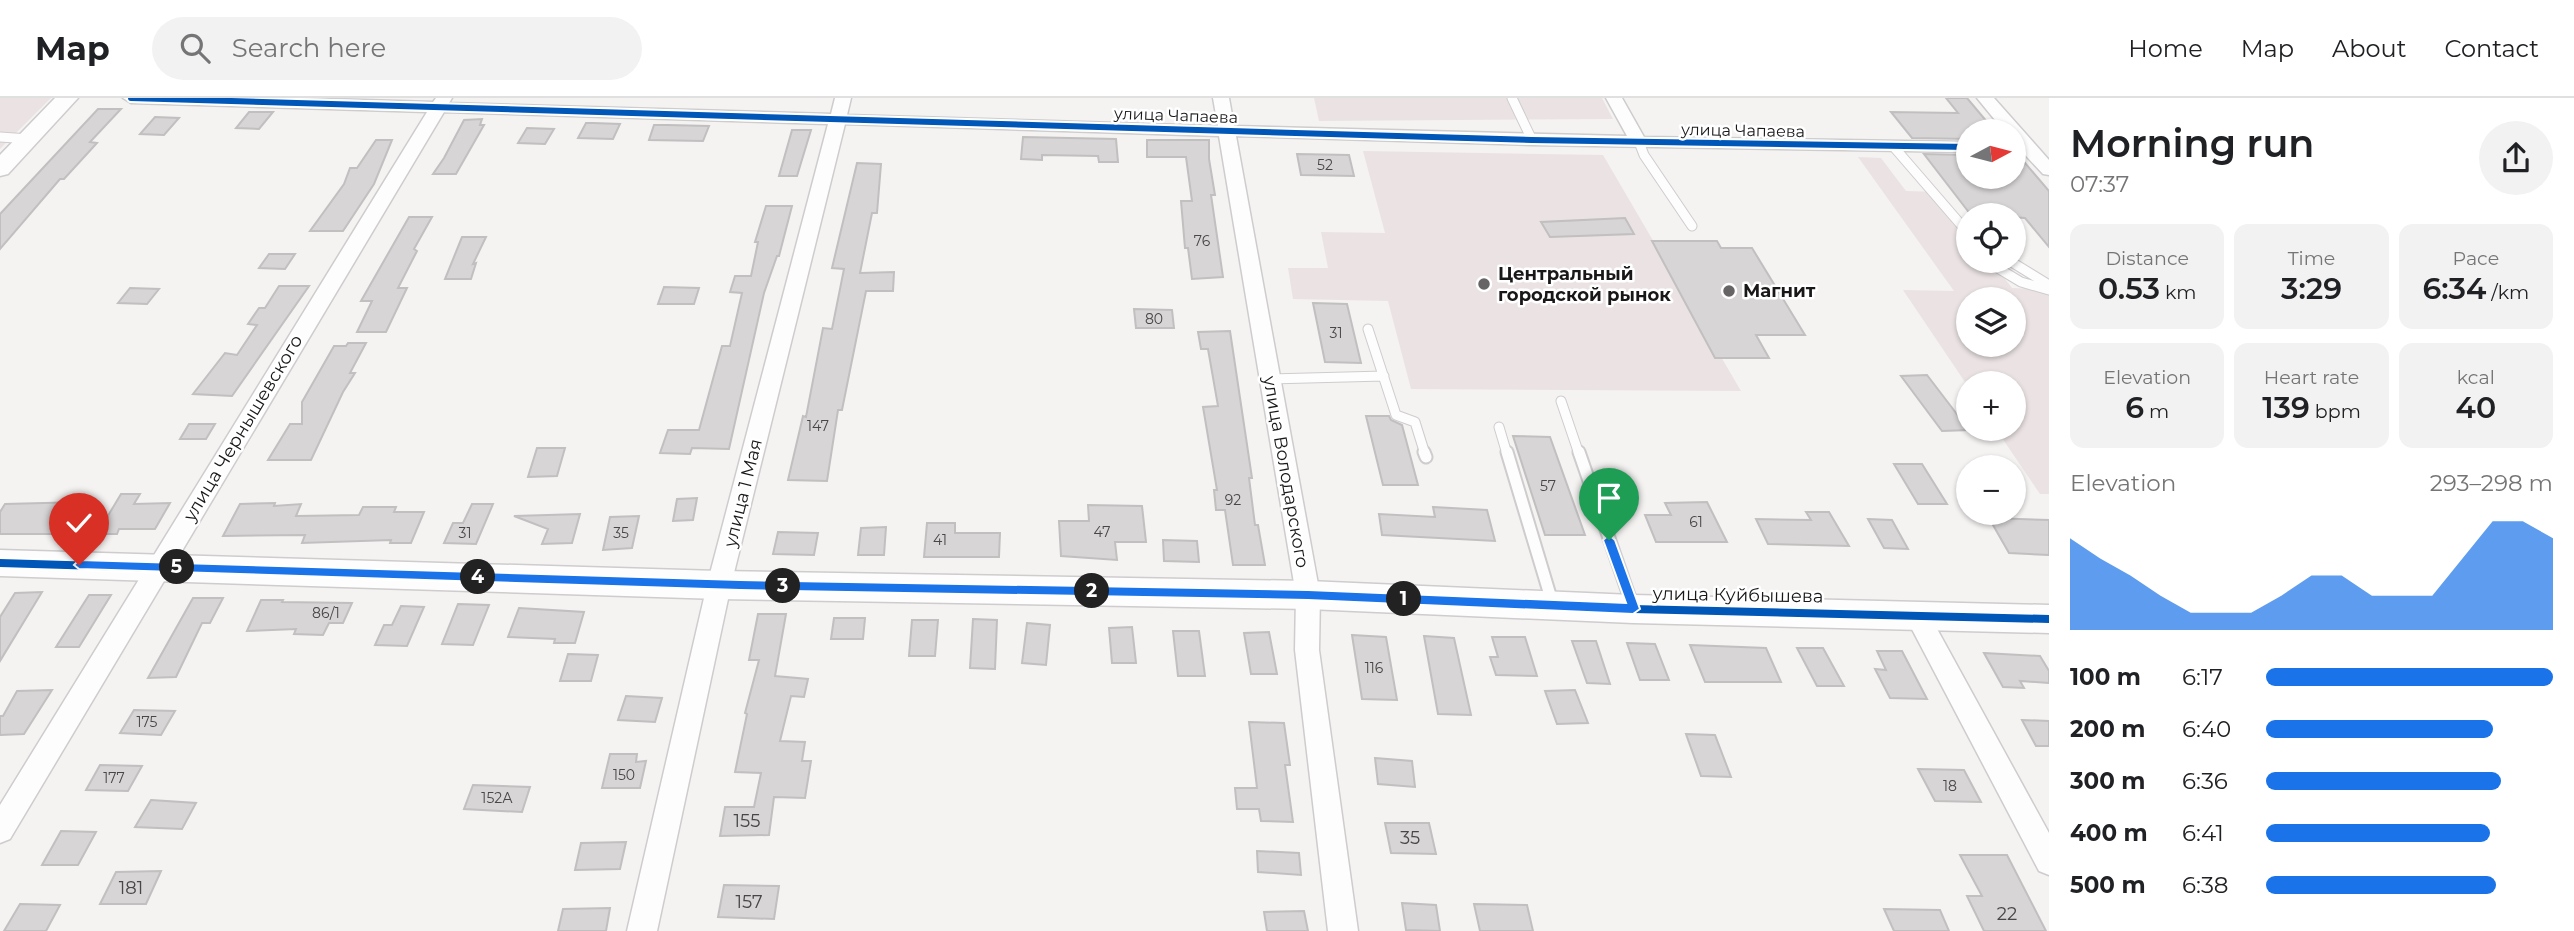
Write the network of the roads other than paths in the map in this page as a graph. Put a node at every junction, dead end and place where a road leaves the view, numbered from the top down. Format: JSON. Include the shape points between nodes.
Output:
{"nodes":[{"id":1,"x":67,"y":98,"type":"edge"},
{"id":2,"x":131,"y":98,"type":"edge"},
{"id":3,"x":1221,"y":98,"type":"edge"},
{"id":4,"x":1512,"y":98,"type":"edge"},
{"id":5,"x":1614,"y":98,"type":"edge"},
{"id":6,"x":1985,"y":98,"type":"edge"},
{"id":7,"x":442,"y":102,"type":"edge"},
{"id":8,"x":841,"y":109,"type":"edge"},
{"id":9,"x":2001,"y":119,"type":"edge"},
{"id":10,"x":1226,"y":131,"type":"junction"},
{"id":11,"x":0,"y":138,"type":"edge"},
{"id":12,"x":30,"y":139,"type":"junction"},
{"id":13,"x":1532,"y":140,"type":"junction"},
{"id":14,"x":2026,"y":141,"type":"edge"},
{"id":15,"x":1639,"y":142,"type":"junction"},
{"id":16,"x":1893,"y":146,"type":"junction"},
{"id":17,"x":2049,"y":146,"type":"edge"},
{"id":18,"x":1956,"y":147,"type":"edge"},
{"id":19,"x":2026,"y":148,"type":"edge"},
{"id":20,"x":0,"y":169,"type":"edge"},
{"id":21,"x":2049,"y":170,"type":"edge"},
{"id":22,"x":1956,"y":220,"type":"edge"},
{"id":23,"x":1692,"y":226,"type":"dead end"},
{"id":24,"x":2026,"y":272,"type":"edge"},
{"id":25,"x":2006,"y":273,"type":"edge"},
{"id":26,"x":2049,"y":288,"type":"edge"},
{"id":27,"x":1368,"y":328,"type":"dead end"},
{"id":28,"x":1384,"y":376,"type":"junction"},
{"id":29,"x":1269,"y":379,"type":"junction"},
{"id":30,"x":1561,"y":401,"type":"dead end"},
{"id":31,"x":1499,"y":427,"type":"dead end"},
{"id":32,"x":1426,"y":457,"type":"dead end"},
{"id":33,"x":0,"y":562,"type":"edge"},
{"id":34,"x":159,"y":567,"type":"junction"},
{"id":35,"x":719,"y":585,"type":"junction"},
{"id":36,"x":1308,"y":595,"type":"junction"},
{"id":37,"x":1554,"y":606,"type":"junction"},
{"id":38,"x":1633,"y":609,"type":"junction"},
{"id":39,"x":1916,"y":614,"type":"junction"},
{"id":40,"x":2049,"y":619,"type":"edge"},
{"id":41,"x":0,"y":831,"type":"edge"},
{"id":42,"x":2049,"y":861,"type":"edge"},
{"id":43,"x":642,"y":931,"type":"edge"},
{"id":44,"x":1343,"y":931,"type":"edge"}],
"edges":[{"from":1,"to":12,"type":"street"},
{"from":2,"to":7,"type":"street","name":"улица Чапаева"},
{"from":3,"to":10,"type":"street","name":"улица Володарского"},
{"from":4,"to":13,"type":"lane"},
{"from":5,"to":15,"type":"street"},
{"from":6,"to":9,"type":"street"},
{"from":7,"to":8,"type":"street","name":"улица Чапаева"},
{"from":7,"to":34,"type":"street","name":"улица Чернышевского"},
{"from":8,"to":10,"type":"street","name":"улица Чапаева"},
{"from":8,"to":35,"type":"street","name":"улица 1 Мая"},
{"from":10,"to":13,"type":"street","name":"улица Чапаева"},
{"from":10,"to":29,"type":"street","name":"улица Володарского"},
{"from":11,"to":12,"type":"lane"},
{"from":12,"to":20,"type":"street"},
{"from":13,"to":15,"type":"street","name":"улица Чапаева"},
{"from":14,"to":17,"type":"street"},
{"from":15,"to":16,"type":"street","name":"улица Чапаева"},
{"from":15,"to":23,"type":"lane"},
{"from":16,"to":18,"type":"street","name":"улица Чапаева"},
{"from":16,"to":22,"type":"lane"},
{"from":19,"to":21,"type":"street"},
{"from":24,"to":26,"type":"lane"},
{"from":25,"to":26,"type":"lane","via":[[2021,282]]},
{"from":27,"to":28,"type":"lane"},
{"from":28,"to":29,"type":"lane"},
{"from":28,"to":32,"type":"lane","via":[[1396,415],[1415,422]]},
{"from":29,"to":36,"type":"street","name":"улица Володарского"},
{"from":30,"to":38,"type":"lane"},
{"from":31,"to":37,"type":"lane"},
{"from":33,"to":34,"type":"street","name":"улица Куйбышева"},
{"from":34,"to":35,"type":"street","name":"улица Куйбышева"},
{"from":34,"to":41,"type":"street","name":"улица Чернышевского"},
{"from":35,"to":36,"type":"street","name":"улица Куйбышева"},
{"from":35,"to":43,"type":"street","name":"улица 1 Мая"},
{"from":36,"to":37,"type":"street","name":"улица Куйбышева"},
{"from":36,"to":44,"type":"street","name":"улица Володарского","via":[[1307,650]]},
{"from":37,"to":38,"type":"street","name":"улица Куйбышева"},
{"from":38,"to":39,"type":"street","name":"улица Куйбышева"},
{"from":39,"to":40,"type":"street","name":"улица Куйбышева"},
{"from":39,"to":42,"type":"street"}]}
